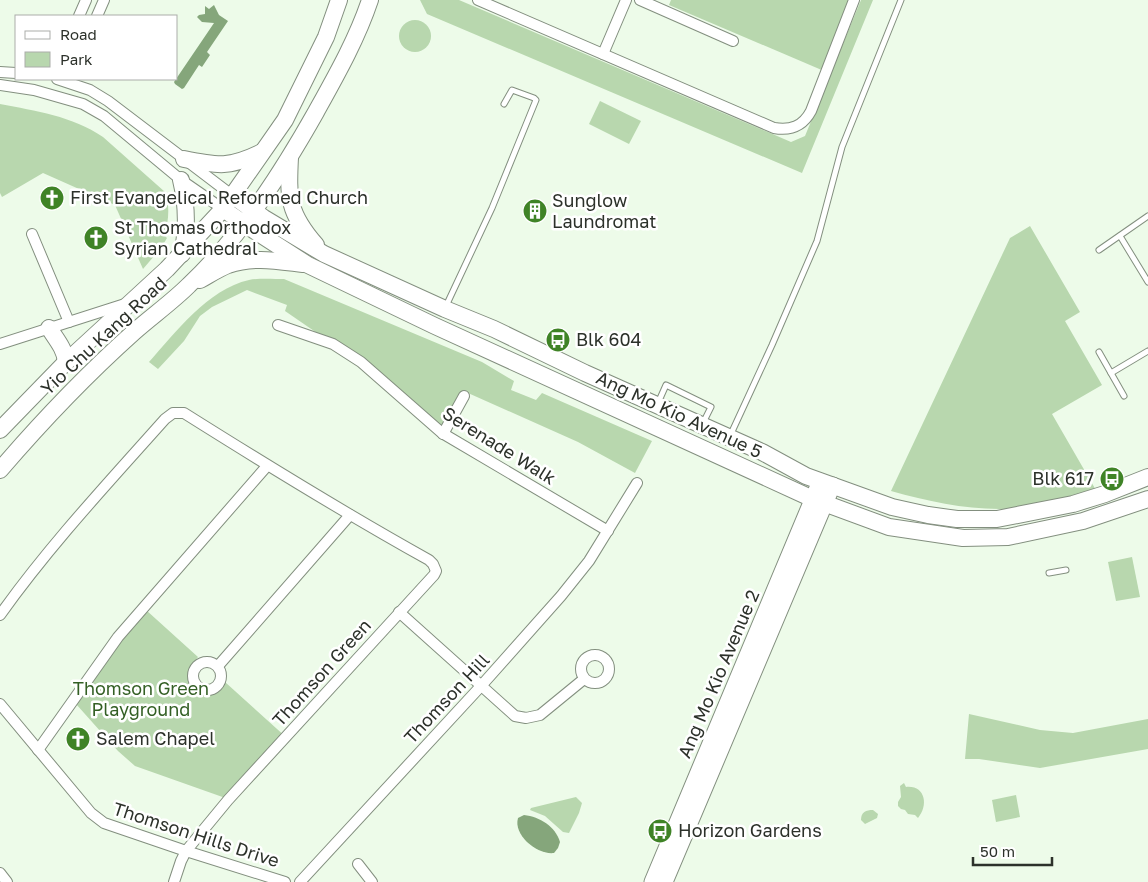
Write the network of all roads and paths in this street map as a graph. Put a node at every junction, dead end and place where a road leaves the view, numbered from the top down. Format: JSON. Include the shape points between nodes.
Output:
{"nodes":[{"id":1,"x":86,"y":0,"type":"edge"},
{"id":2,"x":104,"y":0,"type":"edge"},
{"id":3,"x":339,"y":0,"type":"edge"},
{"id":4,"x":370,"y":0,"type":"edge"},
{"id":5,"x":478,"y":0,"type":"edge"},
{"id":6,"x":626,"y":0,"type":"edge"},
{"id":7,"x":640,"y":0,"type":"edge"},
{"id":8,"x":854,"y":0,"type":"edge"},
{"id":9,"x":902,"y":0,"type":"edge"},
{"id":10,"x":79,"y":15,"type":"edge"},
{"id":11,"x":97,"y":15,"type":"edge"},
{"id":12,"x":733,"y":41,"type":"dead end"},
{"id":13,"x":603,"y":54,"type":"junction"},
{"id":14,"x":0,"y":72,"type":"edge"},
{"id":15,"x":15,"y":74,"type":"edge"},
{"id":16,"x":56,"y":80,"type":"edge"},
{"id":17,"x":72,"y":81,"type":"edge"},
{"id":18,"x":0,"y":85,"type":"edge"},
{"id":19,"x":49,"y":94,"type":"junction"},
{"id":20,"x":65,"y":98,"type":"junction"},
{"id":21,"x":504,"y":104,"type":"dead end"},
{"id":22,"x":262,"y":152,"type":"junction"},
{"id":23,"x":290,"y":157,"type":"junction"},
{"id":24,"x":184,"y":159,"type":"junction"},
{"id":25,"x":181,"y":180,"type":"junction"},
{"id":26,"x":228,"y":202,"type":"junction"},
{"id":27,"x":1148,"y":216,"type":"edge"},
{"id":28,"x":248,"y":217,"type":"junction"},
{"id":29,"x":32,"y":234,"type":"dead end"},
{"id":30,"x":1120,"y":236,"type":"junction"},
{"id":31,"x":1099,"y":250,"type":"dead end"},
{"id":32,"x":182,"y":254,"type":"junction"},
{"id":33,"x":324,"y":254,"type":"junction"},
{"id":34,"x":308,"y":265,"type":"junction"},
{"id":35,"x":1148,"y":282,"type":"edge"},
{"id":36,"x":189,"y":285,"type":"junction"},
{"id":37,"x":133,"y":302,"type":"junction"},
{"id":38,"x":445,"y":309,"type":"junction"},
{"id":39,"x":69,"y":322,"type":"junction"},
{"id":40,"x":278,"y":325,"type":"dead end"},
{"id":41,"x":49,"y":328,"type":"junction"},
{"id":42,"x":0,"y":344,"type":"edge"},
{"id":43,"x":1148,"y":351,"type":"edge"},
{"id":44,"x":1099,"y":352,"type":"dead end"},
{"id":45,"x":66,"y":362,"type":"junction"},
{"id":46,"x":1111,"y":373,"type":"junction"},
{"id":47,"x":464,"y":396,"type":"dead end"},
{"id":48,"x":1124,"y":396,"type":"dead end"},
{"id":49,"x":657,"y":406,"type":"junction"},
{"id":50,"x":702,"y":426,"type":"junction"},
{"id":51,"x":0,"y":430,"type":"edge"},
{"id":52,"x":443,"y":434,"type":"junction"},
{"id":53,"x":729,"y":438,"type":"junction"},
{"id":54,"x":267,"y":466,"type":"junction"},
{"id":55,"x":0,"y":470,"type":"edge"},
{"id":56,"x":1148,"y":477,"type":"edge"},
{"id":57,"x":637,"y":483,"type":"dead end"},
{"id":58,"x":827,"y":483,"type":"junction"},
{"id":59,"x":1148,"y":499,"type":"edge"},
{"id":60,"x":820,"y":502,"type":"junction"},
{"id":61,"x":350,"y":516,"type":"junction"},
{"id":62,"x":608,"y":530,"type":"junction"},
{"id":63,"x":1066,"y":570,"type":"dead end"},
{"id":64,"x":1049,"y":572,"type":"dead end"},
{"id":65,"x":400,"y":612,"type":"junction"},
{"id":66,"x":0,"y":615,"type":"edge"},
{"id":67,"x":218,"y":666,"type":"dead end"},
{"id":68,"x":746,"y":676,"type":"junction"},
{"id":69,"x":584,"y":679,"type":"dead end"},
{"id":70,"x":481,"y":686,"type":"junction"},
{"id":71,"x":0,"y":704,"type":"edge"},
{"id":72,"x":38,"y":750,"type":"junction"},
{"id":73,"x":186,"y":851,"type":"junction"},
{"id":74,"x":358,"y":864,"type":"dead end"},
{"id":75,"x":0,"y":873,"type":"edge"},
{"id":76,"x":7,"y":882,"type":"edge"},
{"id":77,"x":174,"y":882,"type":"edge"},
{"id":78,"x":285,"y":882,"type":"edge"},
{"id":79,"x":300,"y":882,"type":"edge"},
{"id":80,"x":372,"y":882,"type":"edge"},
{"id":81,"x":652,"y":882,"type":"edge"},
{"id":82,"x":665,"y":882,"type":"edge"}],
"edges":[{"from":1,"to":10,"type":"street"},
{"from":2,"to":11,"type":"street"},
{"from":3,"to":22,"type":"main road","name":"Yio Chu Kang Road","via":[[326,37],[285,120]]},
{"from":4,"to":23,"type":"main road","name":"Yio Chu Kang Road","via":[[346,58]]},
{"from":5,"to":13,"type":"street"},
{"from":6,"to":13,"type":"street"},
{"from":7,"to":12,"type":"street"},
{"from":8,"to":13,"type":"street","via":[[811,111],[798,126],[786,130],[774,128]]},
{"from":9,"to":53,"type":"lane","via":[[842,147],[817,241]]},
{"from":14,"to":15,"type":"street"},
{"from":16,"to":19,"type":"street"},
{"from":17,"to":20,"type":"street"},
{"from":17,"to":24,"type":"street","via":[[108,101]]},
{"from":18,"to":19,"type":"street"},
{"from":19,"to":20,"type":"street"},
{"from":20,"to":25,"type":"street","via":[[104,116]]},
{"from":21,"to":38,"type":"lane","via":[[512,90],[536,100],[492,208]]},
{"from":22,"to":24,"type":"main road","via":[[226,164]]},
{"from":22,"to":26,"type":"main road","name":"Yio Chu Kang Road"},
{"from":23,"to":28,"type":"main road","name":"Yio Chu Kang Road"},
{"from":23,"to":33,"type":"main road","via":[[288,191],[291,205],[308,236]]},
{"from":24,"to":26,"type":"street"},
{"from":25,"to":26,"type":"street"},
{"from":25,"to":32,"type":"main road","via":[[187,224]]},
{"from":26,"to":28,"type":"main road","name":"Ang Mo Kio Avenue 5"},
{"from":26,"to":32,"type":"main road","name":"Yio Chu Kang Road"},
{"from":27,"to":30,"type":"lane"},
{"from":28,"to":33,"type":"main road","name":"Ang Mo Kio Avenue 5"},
{"from":28,"to":34,"type":"main road","name":"Ang Mo Kio Avenue 5"},
{"from":28,"to":36,"type":"main road","name":"Yio Chu Kang Road"},
{"from":29,"to":39,"type":"street"},
{"from":30,"to":31,"type":"lane"},
{"from":30,"to":35,"type":"lane"},
{"from":32,"to":37,"type":"main road","name":"Yio Chu Kang Road"},
{"from":33,"to":38,"type":"main road","name":"Ang Mo Kio Avenue 5"},
{"from":34,"to":36,"type":"main road","via":[[250,260],[228,265]]},
{"from":34,"to":60,"type":"main road","name":"Ang Mo Kio Avenue 5"},
{"from":36,"to":55,"type":"main road","name":"Yio Chu Kang Road","via":[[89,373]]},
{"from":37,"to":39,"type":"street"},
{"from":37,"to":45,"type":"main road","name":"Yio Chu Kang Road"},
{"from":38,"to":49,"type":"main road","name":"Ang Mo Kio Avenue 5"},
{"from":39,"to":41,"type":"street"},
{"from":40,"to":52,"type":"street","name":"Serenade Walk","via":[[333,344],[361,362]]},
{"from":41,"to":42,"type":"street"},
{"from":41,"to":45,"type":"main road","via":[[66,354]]},
{"from":43,"to":46,"type":"lane"},
{"from":44,"to":46,"type":"lane"},
{"from":45,"to":51,"type":"main road","name":"Yio Chu Kang Road"},
{"from":46,"to":48,"type":"lane"},
{"from":47,"to":52,"type":"street"},
{"from":49,"to":50,"type":"main road","name":"Ang Mo Kio Avenue 5"},
{"from":49,"to":50,"type":"lane","via":[[666,385],[711,407]]},
{"from":50,"to":53,"type":"main road","name":"Ang Mo Kio Avenue 5"},
{"from":52,"to":62,"type":"street","name":"Serenade Walk"},
{"from":53,"to":58,"type":"main road","name":"Ang Mo Kio Avenue 5"},
{"from":54,"to":61,"type":"street","name":"Thomson Green"},
{"from":54,"to":66,"type":"street","name":"Thomson Green","via":[[184,413],[173,413],[76,518]]},
{"from":54,"to":72,"type":"street","via":[[118,637]]},
{"from":56,"to":58,"type":"main road","name":"Ang Mo Kio Avenue 5","via":[[1073,504],[997,519],[928,515],[892,507]]},
{"from":57,"to":62,"type":"street"},
{"from":58,"to":60,"type":"main road","name":"Ang Mo Kio Avenue 2"},
{"from":59,"to":60,"type":"main road","name":"Ang Mo Kio Avenue 5","via":[[1083,521],[1027,533],[1008,537],[963,538],[889,527]]},
{"from":60,"to":68,"type":"main road","name":"Ang Mo Kio Avenue 2"},
{"from":61,"to":65,"type":"street","name":"Thomson Green","via":[[430,560],[435,567],[434,575]]},
{"from":61,"to":67,"type":"street"},
{"from":62,"to":70,"type":"street","name":"Thomson Hill","via":[[589,561],[561,596]]},
{"from":63,"to":64,"type":"lane"},
{"from":65,"to":70,"type":"street"},
{"from":65,"to":73,"type":"street","name":"Thomson Green","via":[[228,800]]},
{"from":68,"to":81,"type":"main road","name":"Ang Mo Kio Avenue 2"},
{"from":68,"to":82,"type":"main road","name":"Ang Mo Kio Avenue 2"},
{"from":69,"to":70,"type":"street","via":[[540,715],[526,718],[515,716]]},
{"from":70,"to":79,"type":"street","name":"Thomson Hill"},
{"from":71,"to":72,"type":"street","name":"Thomson Hills Drive"},
{"from":72,"to":73,"type":"street","name":"Thomson Hills Drive","via":[[91,813],[104,823]]},
{"from":73,"to":77,"type":"street","name":"Thomson Green"},
{"from":73,"to":78,"type":"street","name":"Thomson Hills Drive"},
{"from":74,"to":80,"type":"street"},
{"from":75,"to":76,"type":"street"}]}
